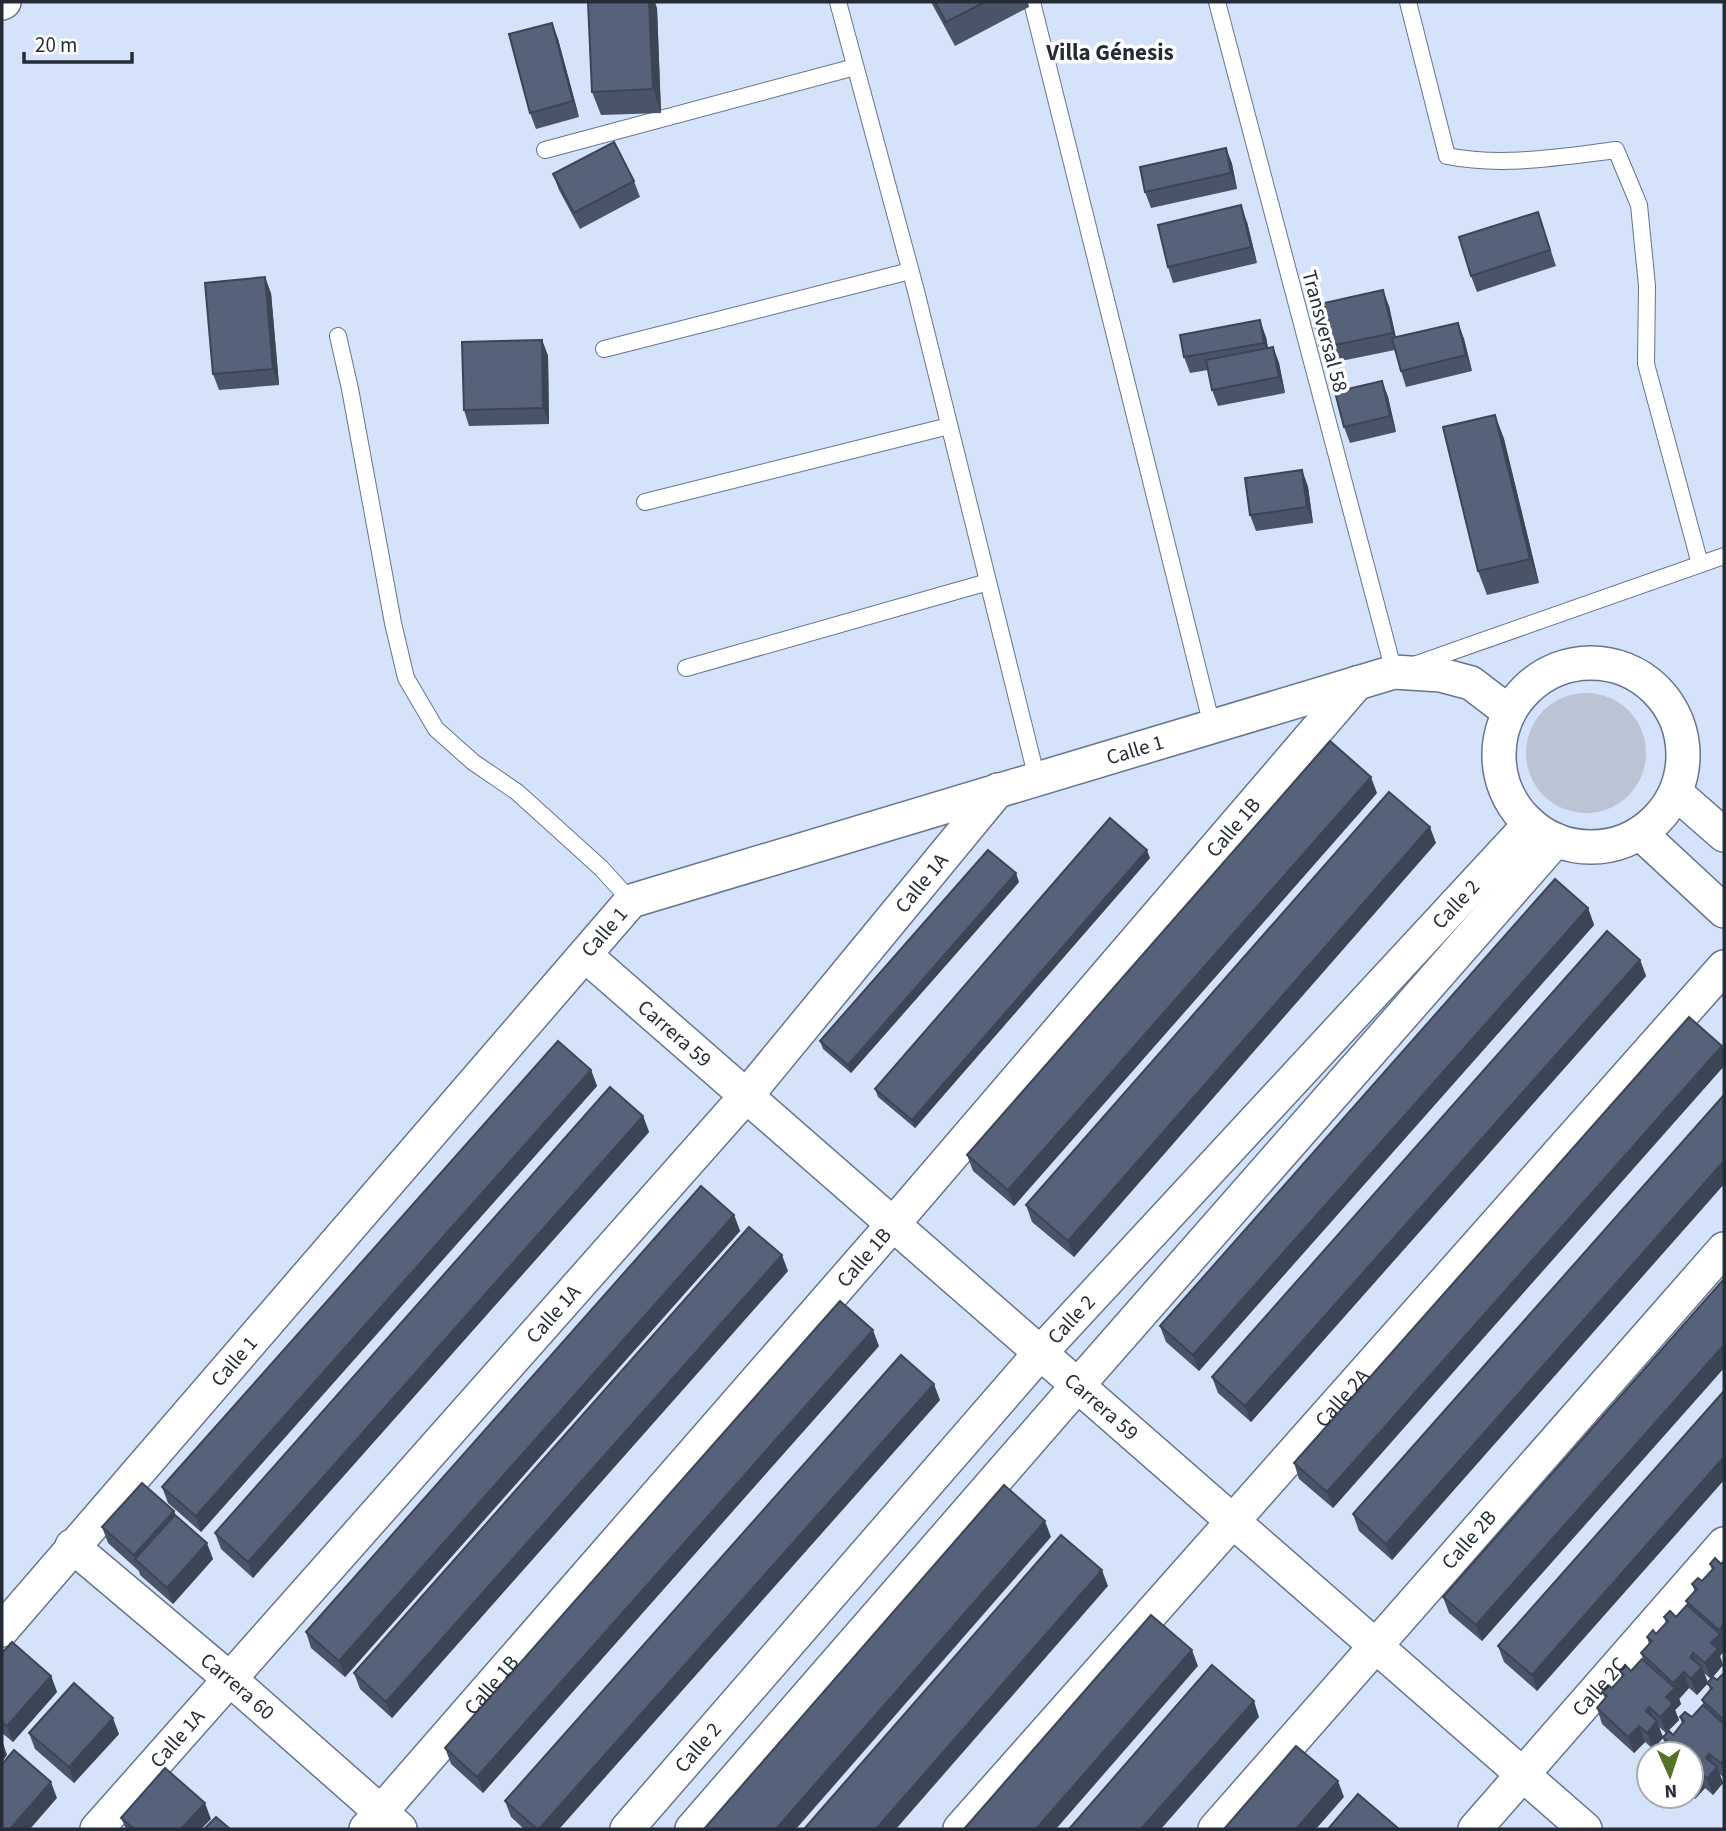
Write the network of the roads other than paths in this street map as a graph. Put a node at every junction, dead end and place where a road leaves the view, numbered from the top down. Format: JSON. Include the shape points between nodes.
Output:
{"nodes":[{"id":1,"x":838,"y":2,"type":"edge"},
{"id":2,"x":1032,"y":2,"type":"edge"},
{"id":3,"x":1217,"y":2,"type":"edge"},
{"id":4,"x":1408,"y":2,"type":"edge"},
{"id":5,"x":855,"y":67,"type":"junction"},
{"id":6,"x":545,"y":150,"type":"dead end"},
{"id":7,"x":910,"y":271,"type":"junction"},
{"id":8,"x":338,"y":336,"type":"dead end"},
{"id":9,"x":604,"y":349,"type":"dead end"},
{"id":10,"x":949,"y":426,"type":"junction"},
{"id":11,"x":645,"y":502,"type":"dead end"},
{"id":12,"x":1724,"y":556,"type":"edge"},
{"id":13,"x":1700,"y":564,"type":"junction"},
{"id":14,"x":988,"y":582,"type":"junction"},
{"id":15,"x":686,"y":668,"type":"dead end"},
{"id":16,"x":1394,"y":672,"type":"junction"},
{"id":17,"x":1357,"y":683,"type":"junction"},
{"id":18,"x":1509,"y":712,"type":"junction"},
{"id":19,"x":1212,"y":726,"type":"junction"},
{"id":20,"x":1037,"y":779,"type":"junction"},
{"id":21,"x":998,"y":790,"type":"junction"},
{"id":22,"x":1676,"y":793,"type":"junction"},
{"id":23,"x":1543,"y":832,"type":"junction"},
{"id":24,"x":1640,"y":833,"type":"junction"},
{"id":25,"x":1724,"y":835,"type":"edge"},
{"id":26,"x":631,"y":901,"type":"junction"},
{"id":27,"x":1724,"y":911,"type":"edge"},
{"id":28,"x":585,"y":955,"type":"junction"},
{"id":29,"x":1724,"y":967,"type":"edge"},
{"id":30,"x":747,"y":1095,"type":"junction"},
{"id":31,"x":894,"y":1223,"type":"junction"},
{"id":32,"x":1724,"y":1249,"type":"edge"},
{"id":33,"x":1041,"y":1352,"type":"junction"},
{"id":34,"x":1078,"y":1385,"type":"junction"},
{"id":35,"x":1234,"y":1521,"type":"junction"},
{"id":36,"x":1724,"y":1544,"type":"edge"},
{"id":37,"x":72,"y":1546,"type":"junction"},
{"id":38,"x":2,"y":1630,"type":"edge"},
{"id":39,"x":1376,"y":1646,"type":"junction"},
{"id":40,"x":231,"y":1680,"type":"junction"},
{"id":41,"x":1523,"y":1774,"type":"junction"},
{"id":42,"x":383,"y":1824,"type":"edge"},
{"id":43,"x":97,"y":1829,"type":"edge"},
{"id":44,"x":627,"y":1829,"type":"edge"},
{"id":45,"x":692,"y":1829,"type":"edge"},
{"id":46,"x":960,"y":1829,"type":"edge"},
{"id":47,"x":1215,"y":1829,"type":"edge"},
{"id":48,"x":1475,"y":1829,"type":"edge"},
{"id":49,"x":1585,"y":1829,"type":"edge"}],
"edges":[{"from":1,"to":5,"type":"lane"},
{"from":2,"to":19,"type":"lane"},
{"from":3,"to":16,"type":"lane","name":"Transversal 58"},
{"from":4,"to":13,"type":"lane","via":[[1447,156],[1520,161],[1616,150],[1639,205],[1647,286],[1646,364]]},
{"from":5,"to":6,"type":"lane"},
{"from":5,"to":7,"type":"lane"},
{"from":7,"to":9,"type":"lane"},
{"from":7,"to":10,"type":"lane"},
{"from":8,"to":26,"type":"lane","via":[[406,678],[436,729],[517,792]]},
{"from":10,"to":11,"type":"lane"},
{"from":10,"to":14,"type":"lane"},
{"from":12,"to":13,"type":"lane"},
{"from":13,"to":16,"type":"lane"},
{"from":14,"to":15,"type":"lane"},
{"from":14,"to":20,"type":"lane"},
{"from":16,"to":17,"type":"street","name":"Calle 1"},
{"from":16,"to":18,"type":"street","name":"Calle 1","via":[[1441,675],[1471,683]]},
{"from":17,"to":19,"type":"street","name":"Calle 1"},
{"from":17,"to":31,"type":"street","name":"Calle 1B"},
{"from":18,"to":22,"type":"street","via":[[1528,687],[1555,670],[1586,663],[1618,666],[1646,680],[1668,703],[1681,732],[1684,763]]},
{"from":18,"to":23,"type":"street","via":[[1500,741],[1500,772],[1510,800]]},
{"from":19,"to":20,"type":"street","name":"Calle 1"},
{"from":20,"to":21,"type":"street","name":"Calle 1"},
{"from":21,"to":26,"type":"street","name":"Calle 1"},
{"from":21,"to":30,"type":"street","name":"Calle 1A"},
{"from":22,"to":24,"type":"street","via":[[1661,816]]},
{"from":22,"to":25,"type":"street"},
{"from":23,"to":24,"type":"street","via":[[1584,846],[1614,844]]},
{"from":23,"to":33,"type":"street","name":"Calle 2"},
{"from":23,"to":34,"type":"street","name":"Calle 2"},
{"from":24,"to":27,"type":"street"},
{"from":26,"to":28,"type":"street","name":"Calle 1"},
{"from":28,"to":30,"type":"street","name":"Carrera 59"},
{"from":28,"to":37,"type":"street","name":"Calle 1"},
{"from":29,"to":35,"type":"street","name":"Calle 2A"},
{"from":30,"to":31,"type":"street","name":"Carrera 59"},
{"from":30,"to":40,"type":"street","name":"Calle 1A"},
{"from":31,"to":33,"type":"street","name":"Carrera 59"},
{"from":31,"to":42,"type":"street","name":"Calle 1B"},
{"from":32,"to":39,"type":"street","name":"Calle 2B"},
{"from":33,"to":34,"type":"street","name":"Carrera 59"},
{"from":33,"to":44,"type":"street","name":"Calle 2"},
{"from":34,"to":35,"type":"street","name":"Carrera 59"},
{"from":34,"to":45,"type":"street","name":"Calle 2"},
{"from":35,"to":39,"type":"street","name":"Carrera 59"},
{"from":35,"to":46,"type":"street","name":"Calle 2A"},
{"from":36,"to":41,"type":"street","name":"Calle 2C"},
{"from":37,"to":38,"type":"street","name":"Calle 1"},
{"from":37,"to":40,"type":"street","name":"Carrera 60"},
{"from":39,"to":41,"type":"street","name":"Carrera 59"},
{"from":39,"to":47,"type":"street","name":"Calle 2B"},
{"from":40,"to":42,"type":"street","name":"Carrera 60"},
{"from":40,"to":43,"type":"street","name":"Calle 1A"},
{"from":41,"to":48,"type":"street","name":"Calle 2C"},
{"from":41,"to":49,"type":"street","name":"Carrera 59"}]}
